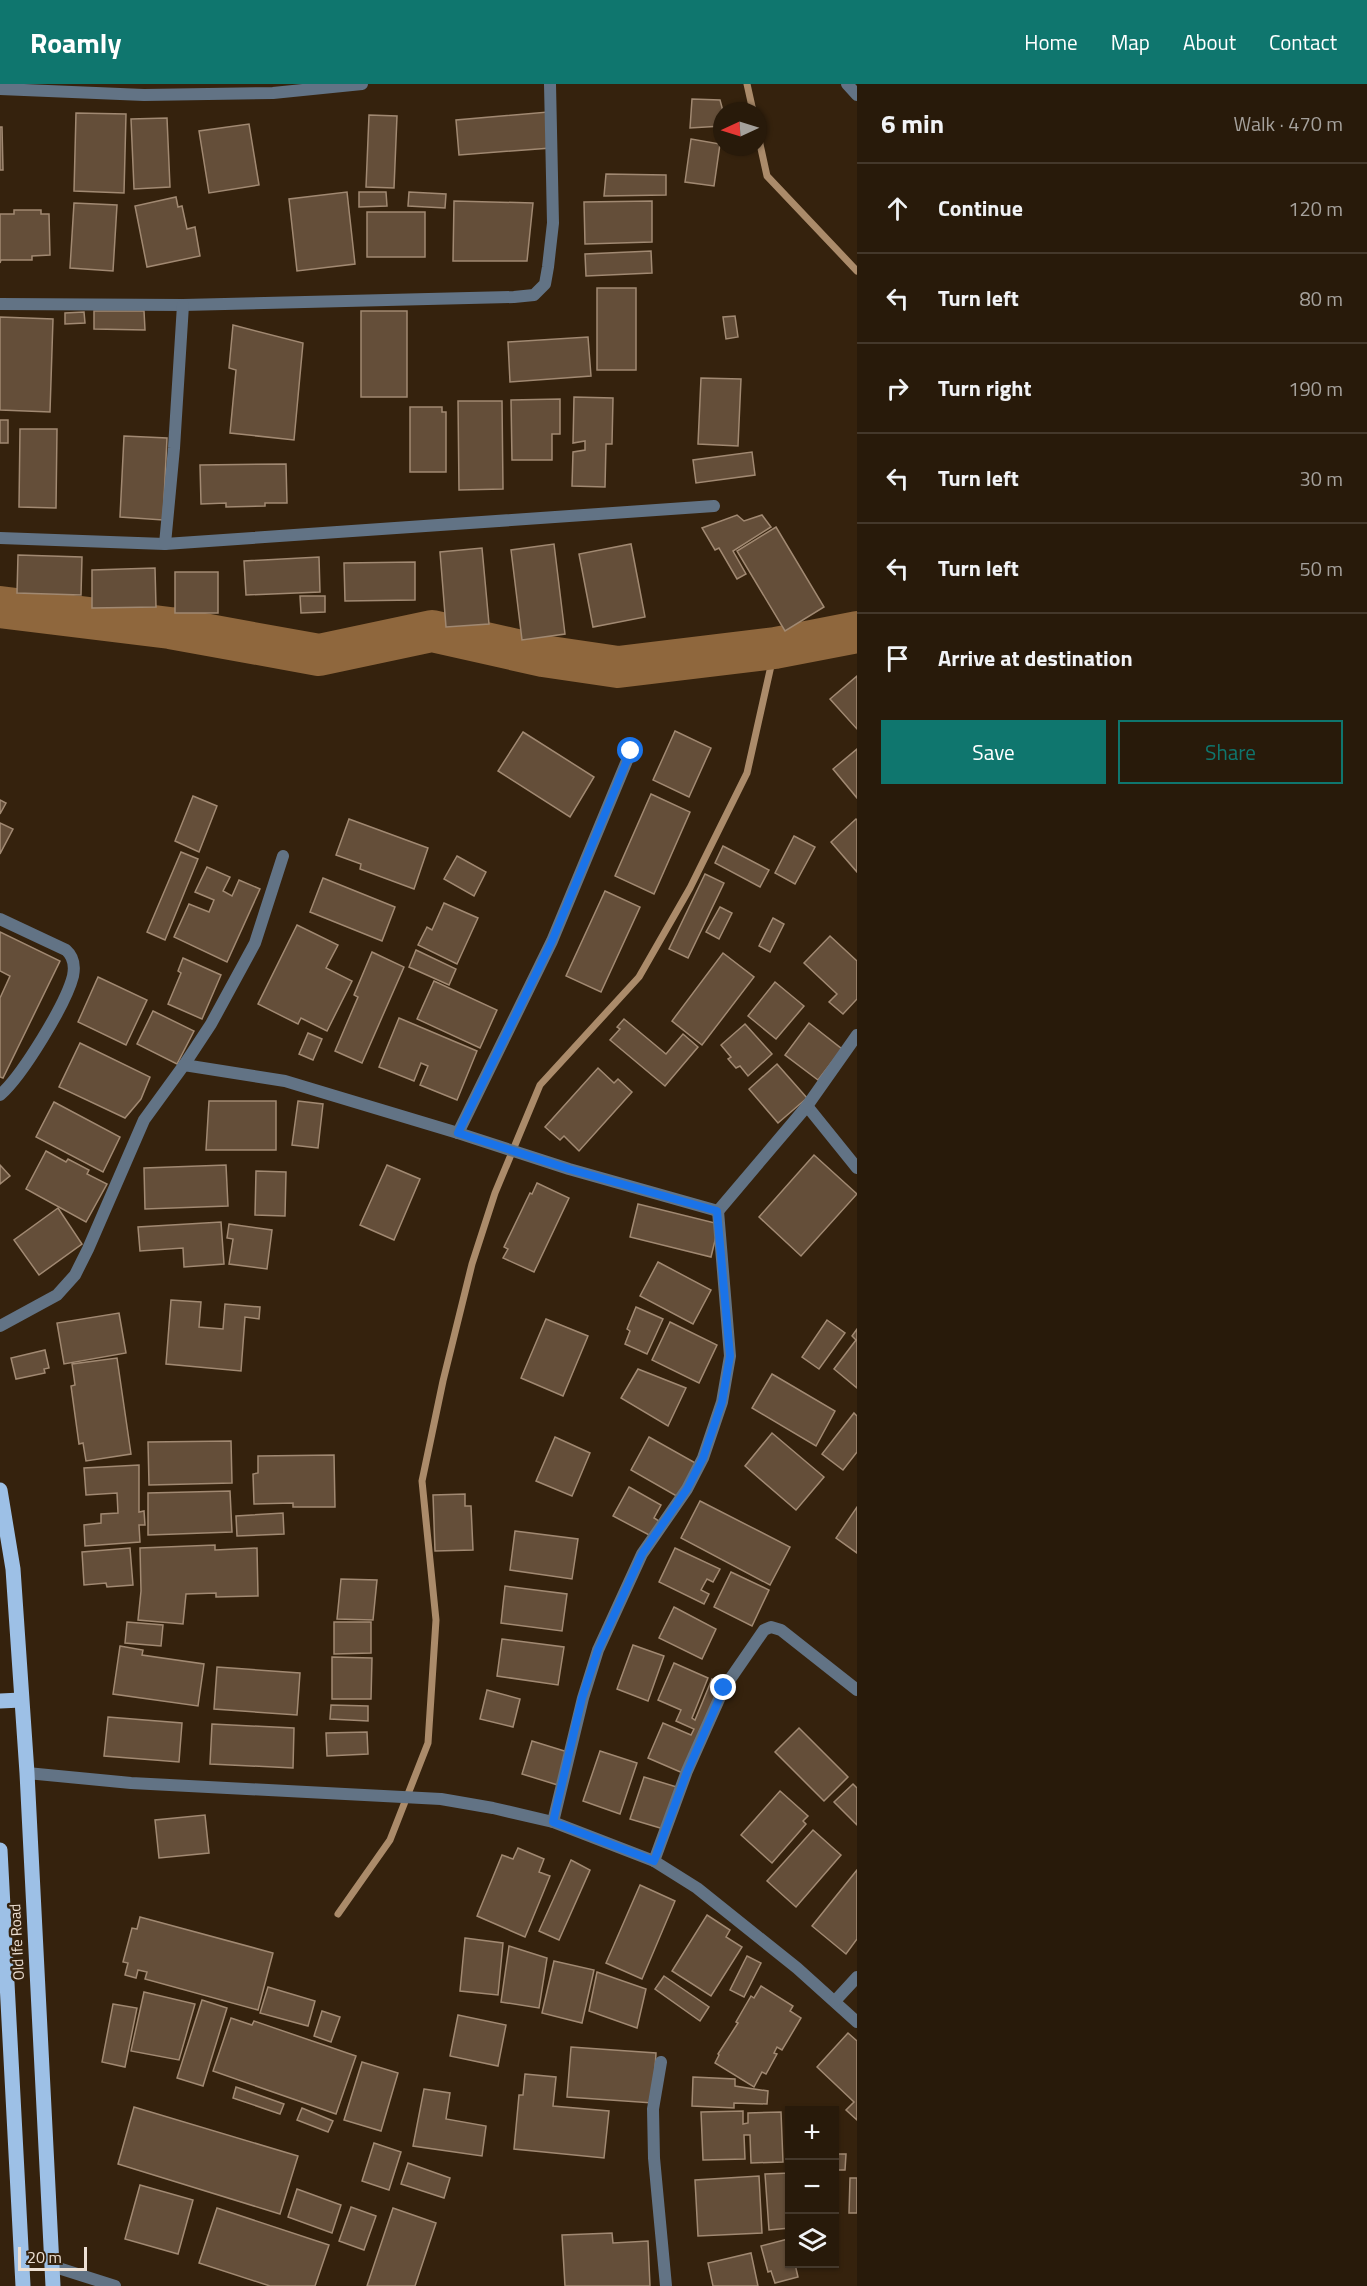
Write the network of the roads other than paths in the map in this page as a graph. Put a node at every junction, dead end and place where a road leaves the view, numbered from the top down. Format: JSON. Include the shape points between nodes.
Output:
{"nodes":[{"id":1,"x":362,"y":84,"type":"edge"},
{"id":2,"x":550,"y":84,"type":"edge"},
{"id":3,"x":847,"y":84,"type":"edge"},
{"id":4,"x":297,"y":87,"type":"edge"},
{"id":5,"x":0,"y":89,"type":"edge"},
{"id":6,"x":857,"y":95,"type":"edge"},
{"id":7,"x":0,"y":303,"type":"edge"},
{"id":8,"x":183,"y":305,"type":"junction"},
{"id":9,"x":714,"y":506,"type":"dead end"},
{"id":10,"x":0,"y":538,"type":"edge"},
{"id":11,"x":165,"y":544,"type":"junction"},
{"id":12,"x":631,"y":751,"type":"dead end"},
{"id":13,"x":283,"y":856,"type":"dead end"},
{"id":14,"x":0,"y":919,"type":"edge"},
{"id":15,"x":857,"y":1035,"type":"edge"},
{"id":16,"x":184,"y":1065,"type":"junction"},
{"id":17,"x":0,"y":1095,"type":"edge"},
{"id":18,"x":807,"y":1106,"type":"junction"},
{"id":19,"x":458,"y":1133,"type":"junction"},
{"id":20,"x":857,"y":1168,"type":"edge"},
{"id":21,"x":717,"y":1211,"type":"junction"},
{"id":22,"x":0,"y":1326,"type":"edge"},
{"id":23,"x":0,"y":1490,"type":"edge"},
{"id":24,"x":857,"y":1690,"type":"edge"},
{"id":25,"x":21,"y":1700,"type":"junction"},
{"id":26,"x":0,"y":1701,"type":"edge"},
{"id":27,"x":27,"y":1773,"type":"junction"},
{"id":28,"x":553,"y":1822,"type":"junction"},
{"id":29,"x":0,"y":1851,"type":"edge"},
{"id":30,"x":654,"y":1861,"type":"junction"},
{"id":31,"x":857,"y":1977,"type":"edge"},
{"id":32,"x":835,"y":2001,"type":"junction"},
{"id":33,"x":857,"y":2022,"type":"edge"},
{"id":34,"x":660,"y":2062,"type":"dead end"},
{"id":35,"x":51,"y":2266,"type":"junction"},
{"id":36,"x":23,"y":2286,"type":"edge"},
{"id":37,"x":53,"y":2286,"type":"edge"},
{"id":38,"x":115,"y":2286,"type":"edge"},
{"id":39,"x":666,"y":2286,"type":"edge"}],
"edges":[{"from":1,"to":4,"type":"street"},
{"from":2,"to":8,"type":"street","via":[[553,223],[545,284],[534,295]]},
{"from":3,"to":6,"type":"street"},
{"from":4,"to":5,"type":"street","via":[[273,93],[144,96]]},
{"from":7,"to":8,"type":"street"},
{"from":8,"to":11,"type":"street"},
{"from":9,"to":11,"type":"street"},
{"from":10,"to":11,"type":"street"},
{"from":12,"to":19,"type":"street","via":[[552,941]]},
{"from":13,"to":16,"type":"street","via":[[255,943]]},
{"from":14,"to":17,"type":"street","via":[[66,950],[74,962],[68,992],[18,1076]]},
{"from":15,"to":18,"type":"street"},
{"from":16,"to":19,"type":"street","via":[[285,1081]]},
{"from":16,"to":22,"type":"street","via":[[144,1120],[75,1275],[57,1295]]},
{"from":18,"to":20,"type":"street"},
{"from":18,"to":21,"type":"street"},
{"from":19,"to":21,"type":"street"},
{"from":21,"to":28,"type":"street","via":[[730,1356],[722,1402],[703,1458],[687,1489],[642,1554],[598,1650],[582,1698]]},
{"from":23,"to":25,"type":"main road","name":"Old Ife Road","via":[[13,1569]]},
{"from":24,"to":30,"type":"street","via":[[781,1630],[764,1630],[724,1688]]},
{"from":25,"to":26,"type":"main road"},
{"from":25,"to":27,"type":"main road","name":"Old Ife Road"},
{"from":27,"to":28,"type":"street","via":[[131,1783],[441,1799]]},
{"from":27,"to":35,"type":"main road","name":"Old Ife Road"},
{"from":28,"to":30,"type":"street"},
{"from":29,"to":36,"type":"main road","name":"Old Ife Road"},
{"from":30,"to":32,"type":"street","via":[[729,1912]]},
{"from":31,"to":32,"type":"street"},
{"from":32,"to":33,"type":"street"},
{"from":34,"to":39,"type":"street","via":[[653,2109],[654,2158]]},
{"from":35,"to":37,"type":"main road","name":"Old Ife Road"},
{"from":35,"to":38,"type":"street"}]}
